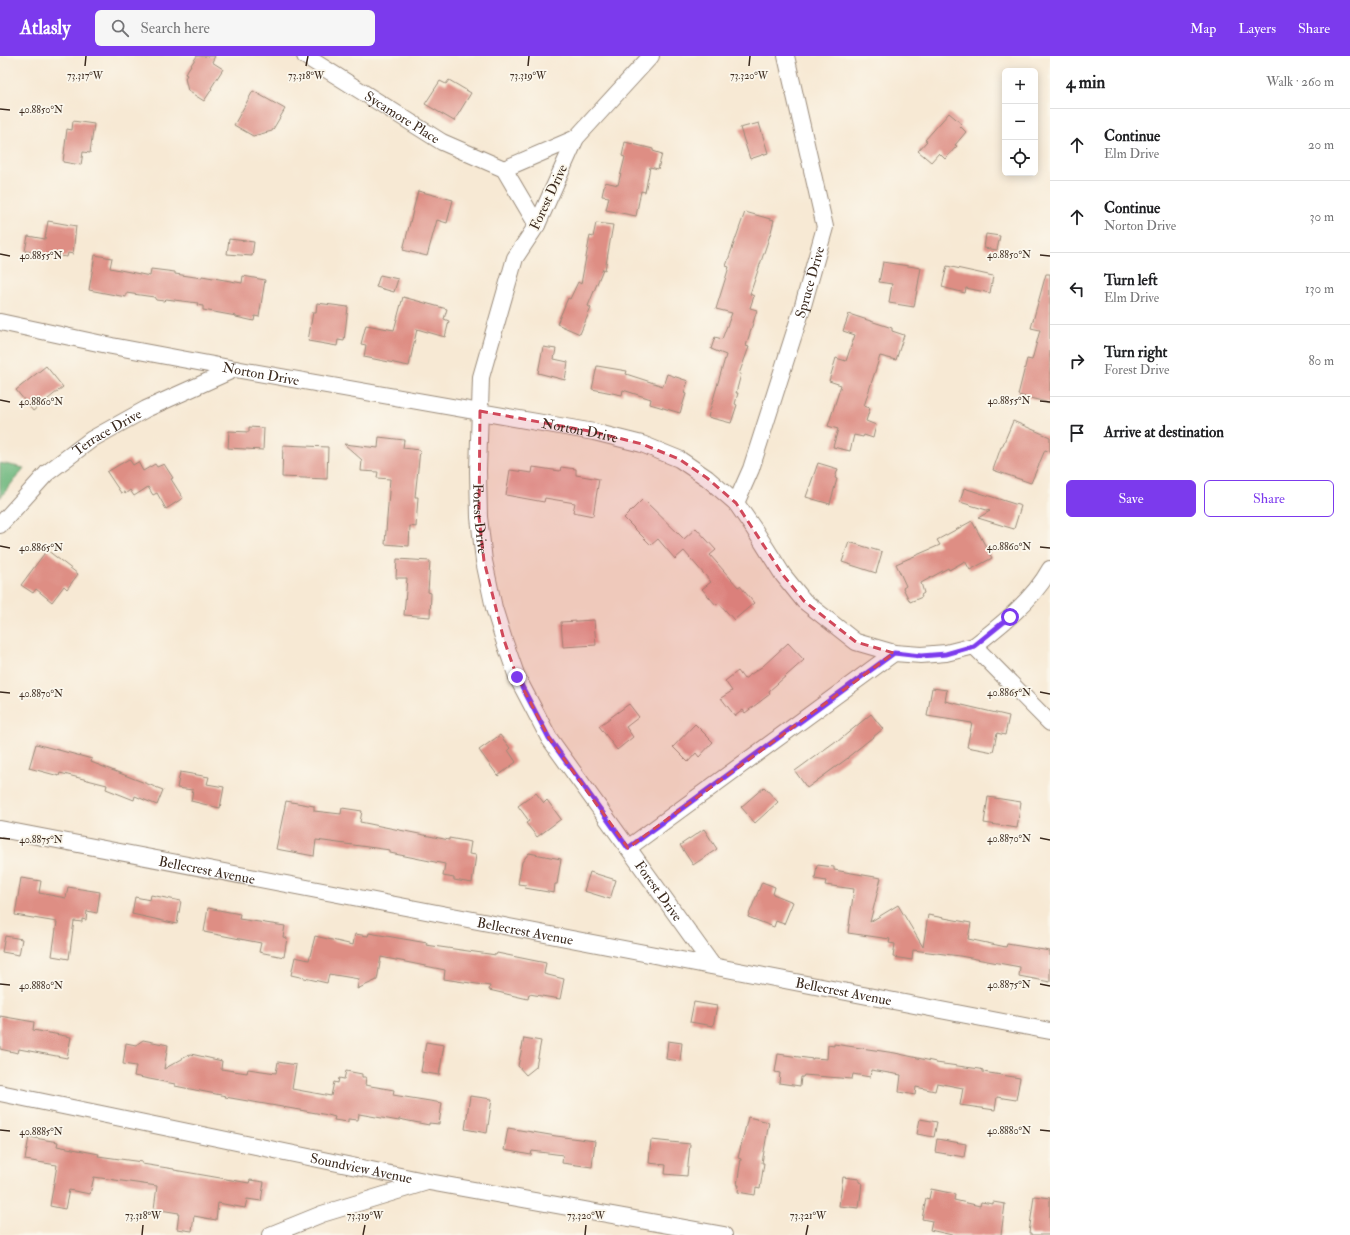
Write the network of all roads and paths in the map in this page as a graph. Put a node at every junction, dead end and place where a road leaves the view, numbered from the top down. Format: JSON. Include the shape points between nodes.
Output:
{"nodes":[{"id":1,"x":305,"y":56,"type":"edge"},
{"id":2,"x":651,"y":56,"type":"edge"},
{"id":3,"x":786,"y":56,"type":"edge"},
{"id":4,"x":576,"y":138,"type":"junction"},
{"id":5,"x":504,"y":169,"type":"junction"},
{"id":6,"x":537,"y":226,"type":"junction"},
{"id":7,"x":0,"y":322,"type":"edge"},
{"id":8,"x":235,"y":369,"type":"junction"},
{"id":9,"x":480,"y":411,"type":"junction"},
{"id":10,"x":736,"y":503,"type":"junction"},
{"id":11,"x":0,"y":525,"type":"edge"},
{"id":12,"x":1050,"y":569,"type":"edge"},
{"id":13,"x":974,"y":646,"type":"junction"},
{"id":14,"x":894,"y":653,"type":"junction"},
{"id":15,"x":1050,"y":723,"type":"edge"},
{"id":16,"x":0,"y":829,"type":"edge"},
{"id":17,"x":628,"y":848,"type":"junction"},
{"id":18,"x":713,"y":966,"type":"junction"},
{"id":19,"x":1050,"y":1031,"type":"edge"},
{"id":20,"x":0,"y":1093,"type":"edge"},
{"id":21,"x":429,"y":1182,"type":"junction"},
{"id":22,"x":270,"y":1235,"type":"edge"},
{"id":23,"x":724,"y":1235,"type":"edge"}],
"edges":[{"from":1,"to":5,"type":"street","name":"Sycamore Place","via":[[442,142]]},
{"from":2,"to":4,"type":"street","name":"Forest Drive"},
{"from":3,"to":10,"type":"street","name":"Spruce Drive","via":[[825,227],[753,462]]},
{"from":4,"to":5,"type":"street"},
{"from":4,"to":6,"type":"street","name":"Forest Drive"},
{"from":5,"to":6,"type":"street"},
{"from":6,"to":9,"type":"street","name":"Forest Drive","via":[[515,258],[481,377]]},
{"from":7,"to":8,"type":"street","name":"Norton Drive"},
{"from":8,"to":9,"type":"street","name":"Norton Drive"},
{"from":8,"to":11,"type":"street","name":"Terrace Drive","via":[[146,409],[92,439],[47,473]]},
{"from":9,"to":10,"type":"street","name":"Norton Drive","via":[[594,432],[642,444],[679,459],[707,478]]},
{"from":9,"to":17,"type":"street","name":"Forest Drive","via":[[479,517],[484,561],[504,640],[517,677],[549,738]]},
{"from":10,"to":14,"type":"street","name":"Norton Drive","via":[[783,575],[804,602],[856,642]]},
{"from":12,"to":13,"type":"street","via":[[1044,581],[1010,617]]},
{"from":13,"to":14,"type":"street","name":"Norton Drive","via":[[946,654],[921,656]]},
{"from":13,"to":15,"type":"street"},
{"from":14,"to":17,"type":"street"},
{"from":16,"to":18,"type":"street","name":"Bellecrest Avenue"},
{"from":17,"to":18,"type":"street","name":"Forest Drive"},
{"from":18,"to":19,"type":"street","name":"Bellecrest Avenue"},
{"from":20,"to":21,"type":"street","name":"Soundview Avenue"},
{"from":21,"to":22,"type":"street","via":[[322,1214]]},
{"from":21,"to":23,"type":"street","name":"Soundview Avenue"}]}
